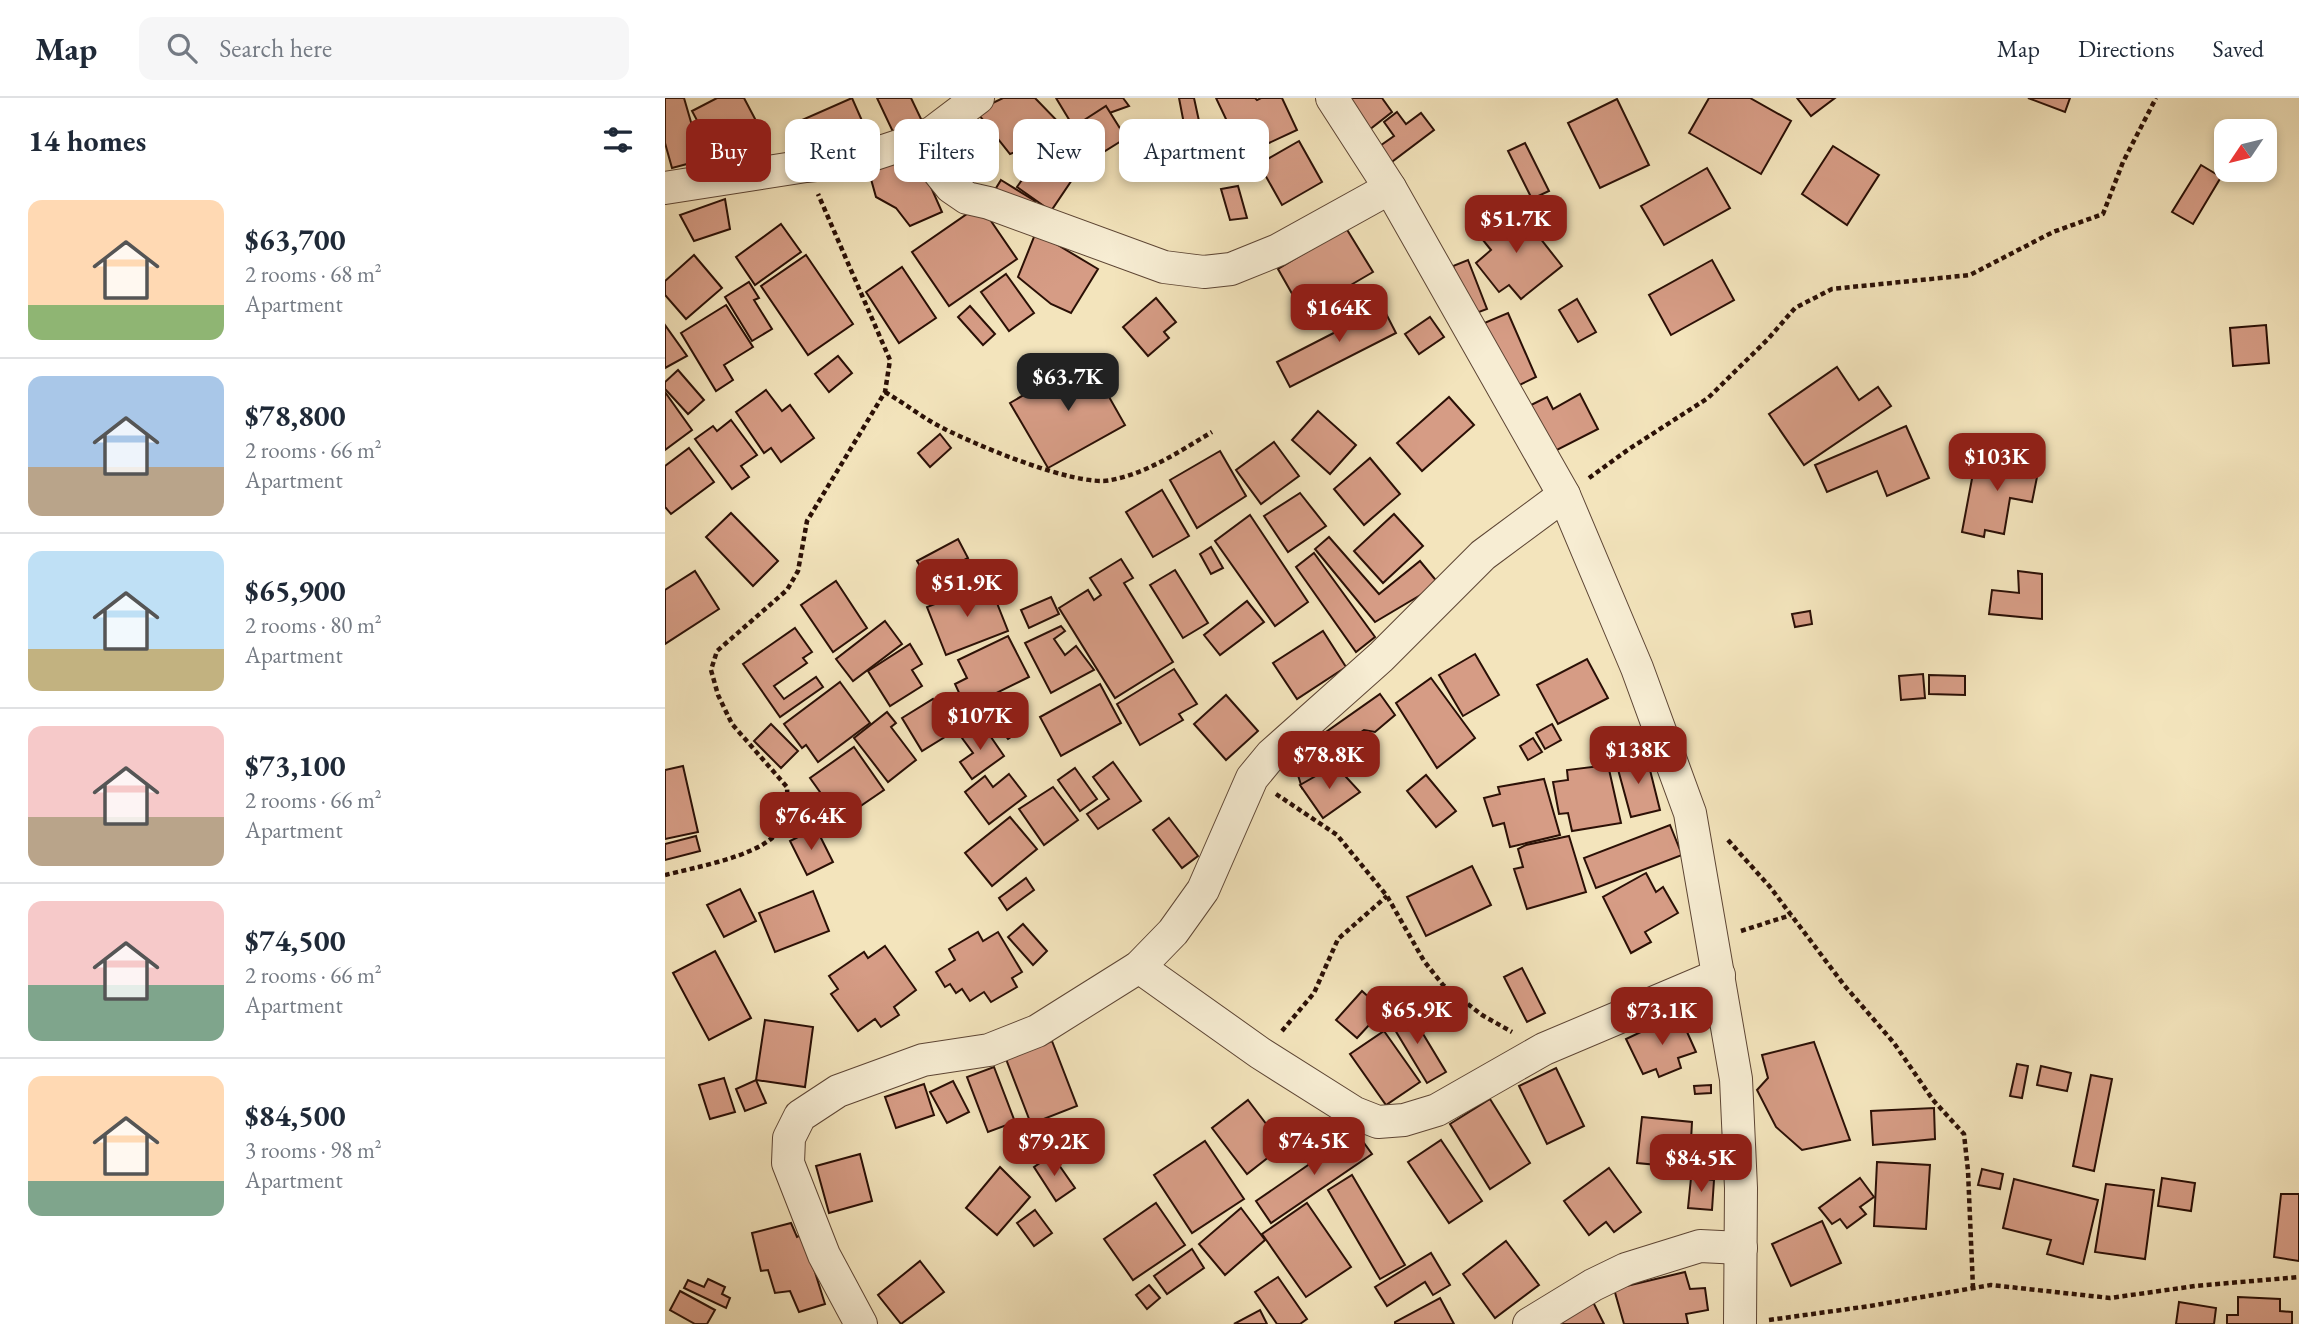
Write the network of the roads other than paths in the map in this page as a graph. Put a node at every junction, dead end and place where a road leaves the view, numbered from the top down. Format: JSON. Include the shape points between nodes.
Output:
{"nodes":[{"id":1,"x":978,"y":98,"type":"edge"},
{"id":2,"x":1332,"y":98,"type":"edge"},
{"id":3,"x":950,"y":119,"type":"edge"},
{"id":4,"x":894,"y":148,"type":"edge"},
{"id":5,"x":947,"y":182,"type":"edge"},
{"id":6,"x":665,"y":188,"type":"edge"},
{"id":7,"x":1390,"y":188,"type":"junction"},
{"id":8,"x":1564,"y":495,"type":"junction"},
{"id":9,"x":1717,"y":962,"type":"junction"},
{"id":10,"x":1139,"y":967,"type":"junction"},
{"id":11,"x":1741,"y":1248,"type":"junction"},
{"id":12,"x":1753,"y":1322,"type":"edge"},
{"id":13,"x":861,"y":1324,"type":"edge"},
{"id":14,"x":1529,"y":1324,"type":"edge"}],
"edges":[{"from":1,"to":3,"type":"street"},
{"from":2,"to":7,"type":"street"},
{"from":4,"to":6,"type":"street","via":[[853,161]]},
{"from":5,"to":7,"type":"street","via":[[967,198],[1164,267],[1204,272],[1231,270],[1277,250]]},
{"from":7,"to":8,"type":"street"},
{"from":8,"to":9,"type":"street","via":[[1637,668],[1690,813]]},
{"from":8,"to":10,"type":"street","via":[[1483,555],[1271,755],[1252,778],[1203,890],[1173,932]]},
{"from":9,"to":10,"type":"street","via":[[1544,1048],[1437,1110],[1404,1121],[1378,1122],[1355,1113],[1260,1053]]},
{"from":9,"to":11,"type":"street","via":[[1736,1079]]},
{"from":10,"to":13,"type":"street","via":[[1037,1031],[989,1050],[923,1059],[838,1091],[800,1116],[789,1138],[788,1163],[824,1255]]},
{"from":11,"to":12,"type":"street"},
{"from":11,"to":14,"type":"street","via":[[1700,1246],[1626,1269]]}]}
